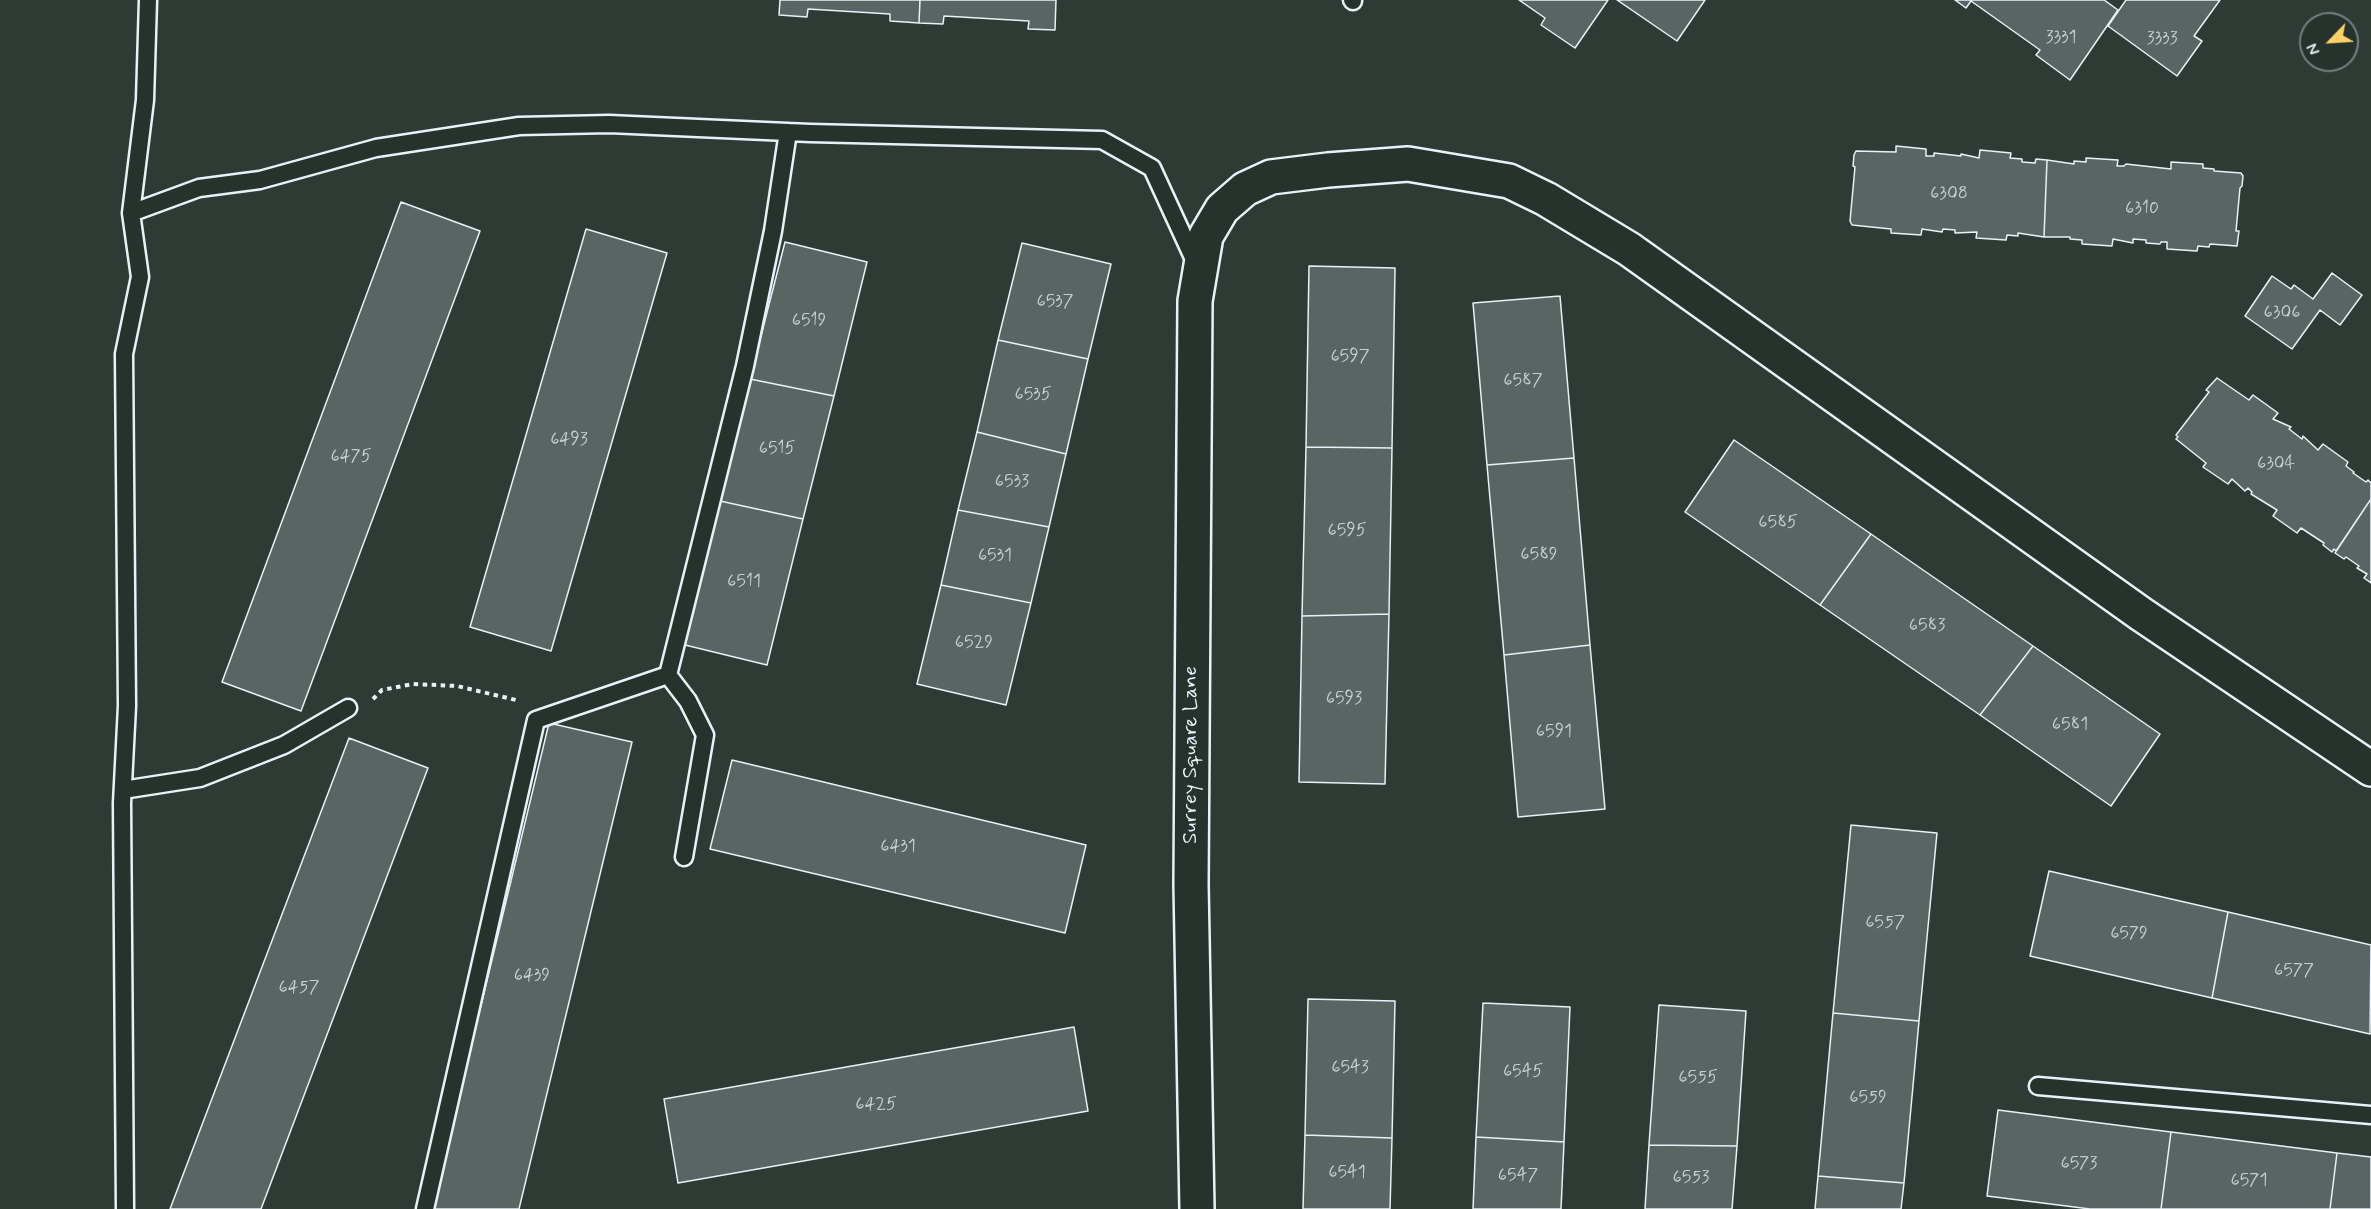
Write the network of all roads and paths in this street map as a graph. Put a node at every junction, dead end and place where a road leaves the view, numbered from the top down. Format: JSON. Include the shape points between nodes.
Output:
{"nodes":[{"id":1,"x":148,"y":0,"type":"edge"},
{"id":2,"x":788,"y":132,"type":"junction"},
{"id":3,"x":131,"y":213,"type":"junction"},
{"id":4,"x":1198,"y":287,"type":"junction"},
{"id":5,"x":668,"y":675,"type":"junction"},
{"id":6,"x":520,"y":701,"type":"dead end"},
{"id":7,"x":366,"y":706,"type":"dead end"},
{"id":8,"x":348,"y":708,"type":"dead end"},
{"id":9,"x":2371,"y":769,"type":"edge"},
{"id":10,"x":123,"y":790,"type":"junction"},
{"id":11,"x":684,"y":857,"type":"dead end"},
{"id":12,"x":2038,"y":1086,"type":"dead end"},
{"id":13,"x":2371,"y":1115,"type":"edge"},
{"id":14,"x":125,"y":1209,"type":"edge"},
{"id":15,"x":426,"y":1209,"type":"edge"},
{"id":16,"x":1197,"y":1209,"type":"edge"}],
"edges":[{"from":1,"to":3,"type":"lane","via":[[145,100]]},
{"from":2,"to":3,"type":"lane","via":[[609,124],[519,126],[376,148],[260,180],[199,188]]},
{"from":2,"to":4,"type":"lane","via":[[1102,140],[1152,168]]},
{"from":2,"to":5,"type":"lane","via":[[773,231],[745,366]]},
{"from":3,"to":10,"type":"lane","via":[[140,277],[124,354],[127,706]]},
{"from":4,"to":9,"type":"street","name":"Surrey Square Lane","via":[[1206,236],[1222,209],[1245,189],[1271,177],[1408,164],[1509,181],[1629,249],[2141,614]]},
{"from":4,"to":16,"type":"street","name":"Surrey Square Lane","via":[[1191,884]]},
{"from":5,"to":11,"type":"lane","via":[[688,701],[705,735]]},
{"from":5,"to":15,"type":"lane","via":[[536,720]]},
{"from":6,"to":7,"type":"path","via":[[457,686],[413,684],[382,690]]},
{"from":8,"to":10,"type":"lane","via":[[284,745],[200,778]]},
{"from":10,"to":14,"type":"lane"},
{"from":12,"to":13,"type":"lane"}]}
